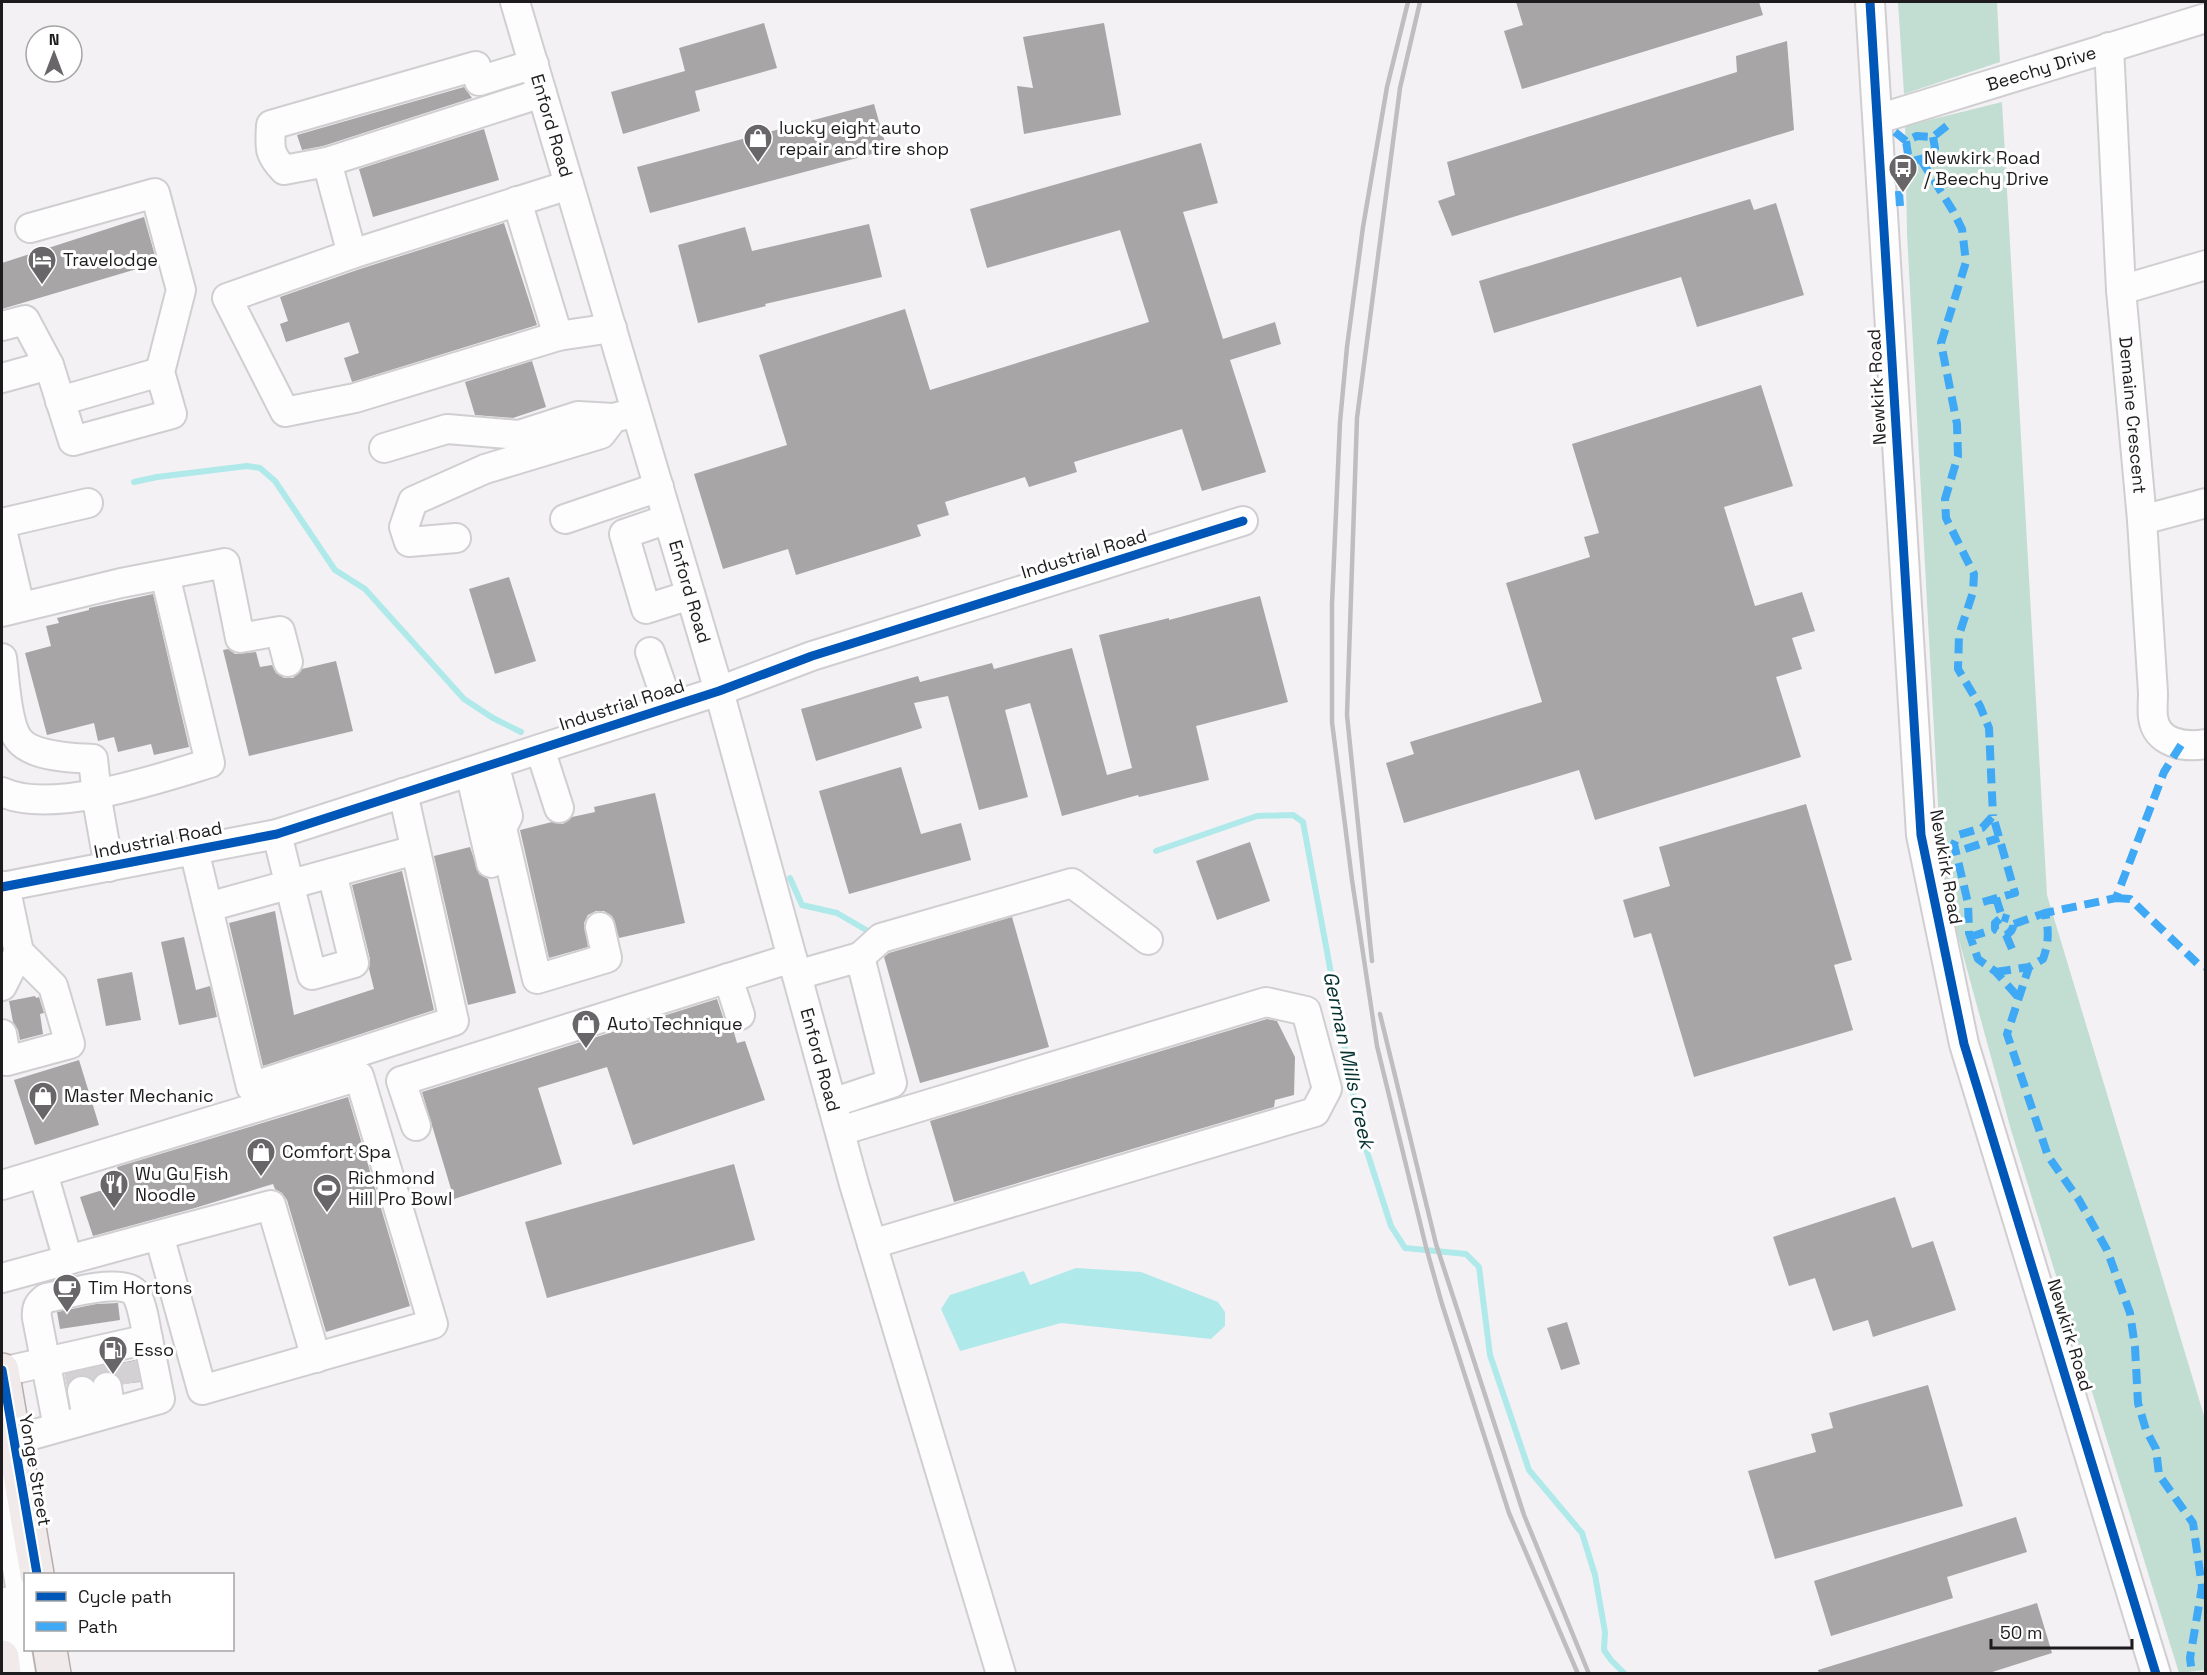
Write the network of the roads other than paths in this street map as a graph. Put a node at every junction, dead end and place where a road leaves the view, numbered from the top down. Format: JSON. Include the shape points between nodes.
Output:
{"nodes":[{"id":1,"x":515,"y":2,"type":"edge"},
{"id":2,"x":1870,"y":2,"type":"edge"},
{"id":3,"x":2205,"y":18,"type":"edge"},
{"id":4,"x":2109,"y":46,"type":"junction"},
{"id":5,"x":534,"y":64,"type":"junction"},
{"id":6,"x":542,"y":93,"type":"junction"},
{"id":7,"x":1878,"y":118,"type":"junction"},
{"id":8,"x":327,"y":162,"type":"junction"},
{"id":9,"x":569,"y":185,"type":"junction"},
{"id":10,"x":517,"y":201,"type":"junction"},
{"id":11,"x":30,"y":228,"type":"dead end"},
{"id":12,"x":352,"y":254,"type":"junction"},
{"id":13,"x":2205,"y":265,"type":"edge"},
{"id":14,"x":2121,"y":290,"type":"junction"},
{"id":15,"x":2,"y":326,"type":"edge"},
{"id":16,"x":612,"y":328,"type":"junction"},
{"id":17,"x":558,"y":336,"type":"junction"},
{"id":18,"x":49,"y":365,"type":"junction"},
{"id":19,"x":160,"y":372,"type":"junction"},
{"id":20,"x":2,"y":378,"type":"edge"},
{"id":21,"x":60,"y":401,"type":"junction"},
{"id":22,"x":624,"y":415,"type":"junction"},
{"id":23,"x":384,"y":448,"type":"dead end"},
{"id":24,"x":658,"y":487,"type":"junction"},
{"id":25,"x":88,"y":503,"type":"dead end"},
{"id":26,"x":2205,"y":503,"type":"edge"},
{"id":27,"x":668,"y":519,"type":"junction"},
{"id":28,"x":2142,"y":520,"type":"junction"},
{"id":29,"x":1243,"y":521,"type":"dead end"},
{"id":30,"x":2,"y":524,"type":"edge"},
{"id":31,"x":2,"y":530,"type":"edge"},
{"id":32,"x":624,"y":534,"type":"junction"},
{"id":33,"x":456,"y":538,"type":"dead end"},
{"id":34,"x":165,"y":575,"type":"junction"},
{"id":35,"x":690,"y":595,"type":"junction"},
{"id":36,"x":11,"y":610,"type":"edge"},
{"id":37,"x":650,"y":652,"type":"dead end"},
{"id":38,"x":2,"y":658,"type":"edge"},
{"id":39,"x":288,"y":662,"type":"dead end"},
{"id":40,"x":719,"y":691,"type":"junction"},
{"id":41,"x":669,"y":707,"type":"junction"},
{"id":42,"x":2205,"y":744,"type":"edge"},
{"id":43,"x":540,"y":749,"type":"junction"},
{"id":44,"x":482,"y":768,"type":"junction"},
{"id":45,"x":2,"y":792,"type":"edge"},
{"id":46,"x":403,"y":793,"type":"junction"},
{"id":47,"x":97,"y":794,"type":"junction"},
{"id":48,"x":559,"y":808,"type":"dead end"},
{"id":49,"x":277,"y":834,"type":"junction"},
{"id":50,"x":194,"y":850,"type":"junction"},
{"id":51,"x":415,"y":850,"type":"junction"},
{"id":52,"x":109,"y":867,"type":"junction"},
{"id":53,"x":332,"y":873,"type":"junction"},
{"id":54,"x":289,"y":885,"type":"junction"},
{"id":55,"x":3,"y":886,"type":"edge"},
{"id":56,"x":208,"y":907,"type":"junction"},
{"id":57,"x":600,"y":927,"type":"dead end"},
{"id":58,"x":1148,"y":940,"type":"dead end"},
{"id":59,"x":19,"y":952,"type":"junction"},
{"id":60,"x":860,"y":957,"type":"junction"},
{"id":61,"x":514,"y":960,"type":"dead end"},
{"id":62,"x":795,"y":967,"type":"junction"},
{"id":63,"x":728,"y":978,"type":"junction"},
{"id":64,"x":2,"y":986,"type":"edge"},
{"id":65,"x":740,"y":1015,"type":"dead end"},
{"id":66,"x":2,"y":1034,"type":"edge"},
{"id":67,"x":355,"y":1065,"type":"junction"},
{"id":68,"x":832,"y":1102,"type":"junction"},
{"id":69,"x":416,"y":1126,"type":"dead end"},
{"id":70,"x":840,"y":1131,"type":"junction"},
{"id":71,"x":43,"y":1173,"type":"junction"},
{"id":72,"x":2,"y":1185,"type":"edge"},
{"id":73,"x":159,"y":1235,"type":"junction"},
{"id":74,"x":872,"y":1244,"type":"junction"},
{"id":75,"x":68,"y":1260,"type":"junction"},
{"id":76,"x":2,"y":1278,"type":"edge"},
{"id":77,"x":316,"y":1358,"type":"junction"},
{"id":78,"x":46,"y":1362,"type":"junction"},
{"id":79,"x":2,"y":1371,"type":"edge"},
{"id":80,"x":108,"y":1375,"type":"junction"},
{"id":81,"x":58,"y":1427,"type":"junction"},
{"id":82,"x":14,"y":1440,"type":"junction"},
{"id":83,"x":2,"y":1481,"type":"edge"},
{"id":84,"x":2,"y":1558,"type":"edge"},
{"id":85,"x":37,"y":1573,"type":"edge"},
{"id":86,"x":24,"y":1609,"type":"edge"},
{"id":87,"x":30,"y":1651,"type":"edge"},
{"id":88,"x":50,"y":1651,"type":"edge"},
{"id":89,"x":2,"y":1657,"type":"edge"},
{"id":90,"x":4,"y":1674,"type":"edge"},
{"id":91,"x":21,"y":1674,"type":"edge"},
{"id":92,"x":36,"y":1674,"type":"edge"},
{"id":93,"x":54,"y":1674,"type":"edge"},
{"id":94,"x":1001,"y":1674,"type":"edge"},
{"id":95,"x":2156,"y":1674,"type":"edge"}],
"edges":[{"from":1,"to":5,"type":"street","name":"Enford Road"},
{"from":2,"to":7,"type":"street","name":"Newkirk Road"},
{"from":3,"to":4,"type":"street","name":"Beechy Drive"},
{"from":4,"to":7,"type":"street","name":"Beechy Drive"},
{"from":4,"to":14,"type":"street","name":"Demaine Crescent"},
{"from":5,"to":6,"type":"street","name":"Enford Road"},
{"from":5,"to":8,"type":"street","via":[[479,81],[476,66],[271,126],[273,158],[284,170]]},
{"from":6,"to":8,"type":"street"},
{"from":6,"to":9,"type":"street","name":"Enford Road"},
{"from":7,"to":95,"type":"street","name":"Newkirk Road","via":[[1921,835],[1964,1044]]},
{"from":8,"to":12,"type":"street"},
{"from":9,"to":10,"type":"street"},
{"from":9,"to":16,"type":"street","name":"Enford Road"},
{"from":10,"to":12,"type":"street"},
{"from":10,"to":17,"type":"street"},
{"from":11,"to":19,"type":"street","via":[[155,192],[181,290]]},
{"from":12,"to":17,"type":"street","via":[[227,298],[285,412],[355,398]]},
{"from":13,"to":14,"type":"street"},
{"from":14,"to":28,"type":"street","name":"Demaine Crescent"},
{"from":15,"to":18,"type":"street","via":[[25,320]]},
{"from":16,"to":17,"type":"street"},
{"from":16,"to":22,"type":"street","name":"Enford Road"},
{"from":18,"to":20,"type":"street"},
{"from":18,"to":21,"type":"street"},
{"from":19,"to":21,"type":"street"},
{"from":19,"to":21,"type":"street","via":[[172,414],[73,441]]},
{"from":22,"to":23,"type":"street","via":[[578,416],[519,435],[447,429]]},
{"from":22,"to":24,"type":"street","name":"Enford Road"},
{"from":22,"to":33,"type":"street","via":[[601,434],[485,469],[412,501],[404,527],[409,542]]},
{"from":24,"to":27,"type":"street","name":"Enford Road"},
{"from":24,"to":32,"type":"street","via":[[560,528],[608,523]]},
{"from":25,"to":30,"type":"street"},
{"from":26,"to":28,"type":"street"},
{"from":27,"to":32,"type":"street"},
{"from":27,"to":35,"type":"street","name":"Enford Road"},
{"from":28,"to":42,"type":"street","name":"Demaine Crescent","via":[[2153,719],[2164,739],[2181,745]]},
{"from":29,"to":40,"type":"street","name":"Industrial Road","via":[[812,656]]},
{"from":31,"to":36,"type":"street"},
{"from":32,"to":35,"type":"street","via":[[646,609]]},
{"from":34,"to":36,"type":"street"},
{"from":34,"to":39,"type":"street","via":[[225,563],[240,638],[280,631]]},
{"from":34,"to":47,"type":"street","via":[[210,763]]},
{"from":35,"to":40,"type":"street","name":"Enford Road"},
{"from":37,"to":41,"type":"street"},
{"from":38,"to":47,"type":"street","via":[[11,722],[19,740],[39,752],[93,759]]},
{"from":40,"to":41,"type":"street","name":"Industrial Road"},
{"from":40,"to":62,"type":"street","name":"Enford Road"},
{"from":41,"to":43,"type":"street","name":"Industrial Road"},
{"from":43,"to":44,"type":"street","name":"Industrial Road"},
{"from":43,"to":48,"type":"street"},
{"from":44,"to":46,"type":"street","name":"Industrial Road"},
{"from":44,"to":57,"type":"street","via":[[508,816],[502,828],[537,979],[607,958]]},
{"from":44,"to":61,"type":"street"},
{"from":45,"to":47,"type":"street","via":[[15,799],[42,800]]},
{"from":46,"to":49,"type":"street","name":"Industrial Road"},
{"from":46,"to":51,"type":"street"},
{"from":47,"to":52,"type":"street"},
{"from":49,"to":50,"type":"street","name":"Industrial Road"},
{"from":49,"to":54,"type":"street"},
{"from":50,"to":52,"type":"street","name":"Industrial Road"},
{"from":50,"to":56,"type":"street"},
{"from":51,"to":53,"type":"street"},
{"from":51,"to":67,"type":"street","via":[[454,1021]]},
{"from":52,"to":55,"type":"street","name":"Industrial Road"},
{"from":53,"to":54,"type":"street"},
{"from":53,"to":54,"type":"street","via":[[354,963],[312,975]]},
{"from":54,"to":56,"type":"street"},
{"from":55,"to":59,"type":"street"},
{"from":56,"to":67,"type":"street","via":[[251,1087]]},
{"from":58,"to":60,"type":"street","via":[[1072,883],[881,938]]},
{"from":59,"to":64,"type":"street"},
{"from":59,"to":66,"type":"street","via":[[53,986],[70,1044],[7,1061]]},
{"from":60,"to":62,"type":"street"},
{"from":60,"to":68,"type":"street","via":[[892,1083]]},
{"from":62,"to":63,"type":"street"},
{"from":62,"to":68,"type":"street","name":"Enford Road"},
{"from":63,"to":65,"type":"street"},
{"from":63,"to":69,"type":"street","via":[[401,1080]]},
{"from":67,"to":71,"type":"street"},
{"from":67,"to":77,"type":"street","via":[[433,1324]]},
{"from":68,"to":70,"type":"street","name":"Enford Road"},
{"from":70,"to":74,"type":"street","name":"Enford Road"},
{"from":70,"to":74,"type":"street","via":[[1266,1002],[1306,1011],[1327,1089],[1315,1112]]},
{"from":71,"to":72,"type":"street"},
{"from":71,"to":75,"type":"street"},
{"from":73,"to":75,"type":"street"},
{"from":73,"to":77,"type":"street","via":[[271,1205]]},
{"from":73,"to":77,"type":"street","via":[[202,1390]]},
{"from":74,"to":94,"type":"street","name":"Enford Road"},
{"from":75,"to":76,"type":"street"},
{"from":78,"to":79,"type":"street"},
{"from":78,"to":80,"type":"street"},
{"from":78,"to":80,"type":"street","via":[[37,1307],[46,1298],[113,1285],[127,1286],[137,1295]]},
{"from":78,"to":81,"type":"street"},
{"from":79,"to":82,"type":"main road","name":"Yonge Street"},
{"from":80,"to":81,"type":"street"},
{"from":81,"to":82,"type":"street"},
{"from":82,"to":85,"type":"main road","name":"Yonge Street"},
{"from":83,"to":86,"type":"street"},
{"from":84,"to":91,"type":"street"},
{"from":87,"to":92,"type":"street"},
{"from":88,"to":93,"type":"main road"},
{"from":89,"to":90,"type":"main road"}]}
